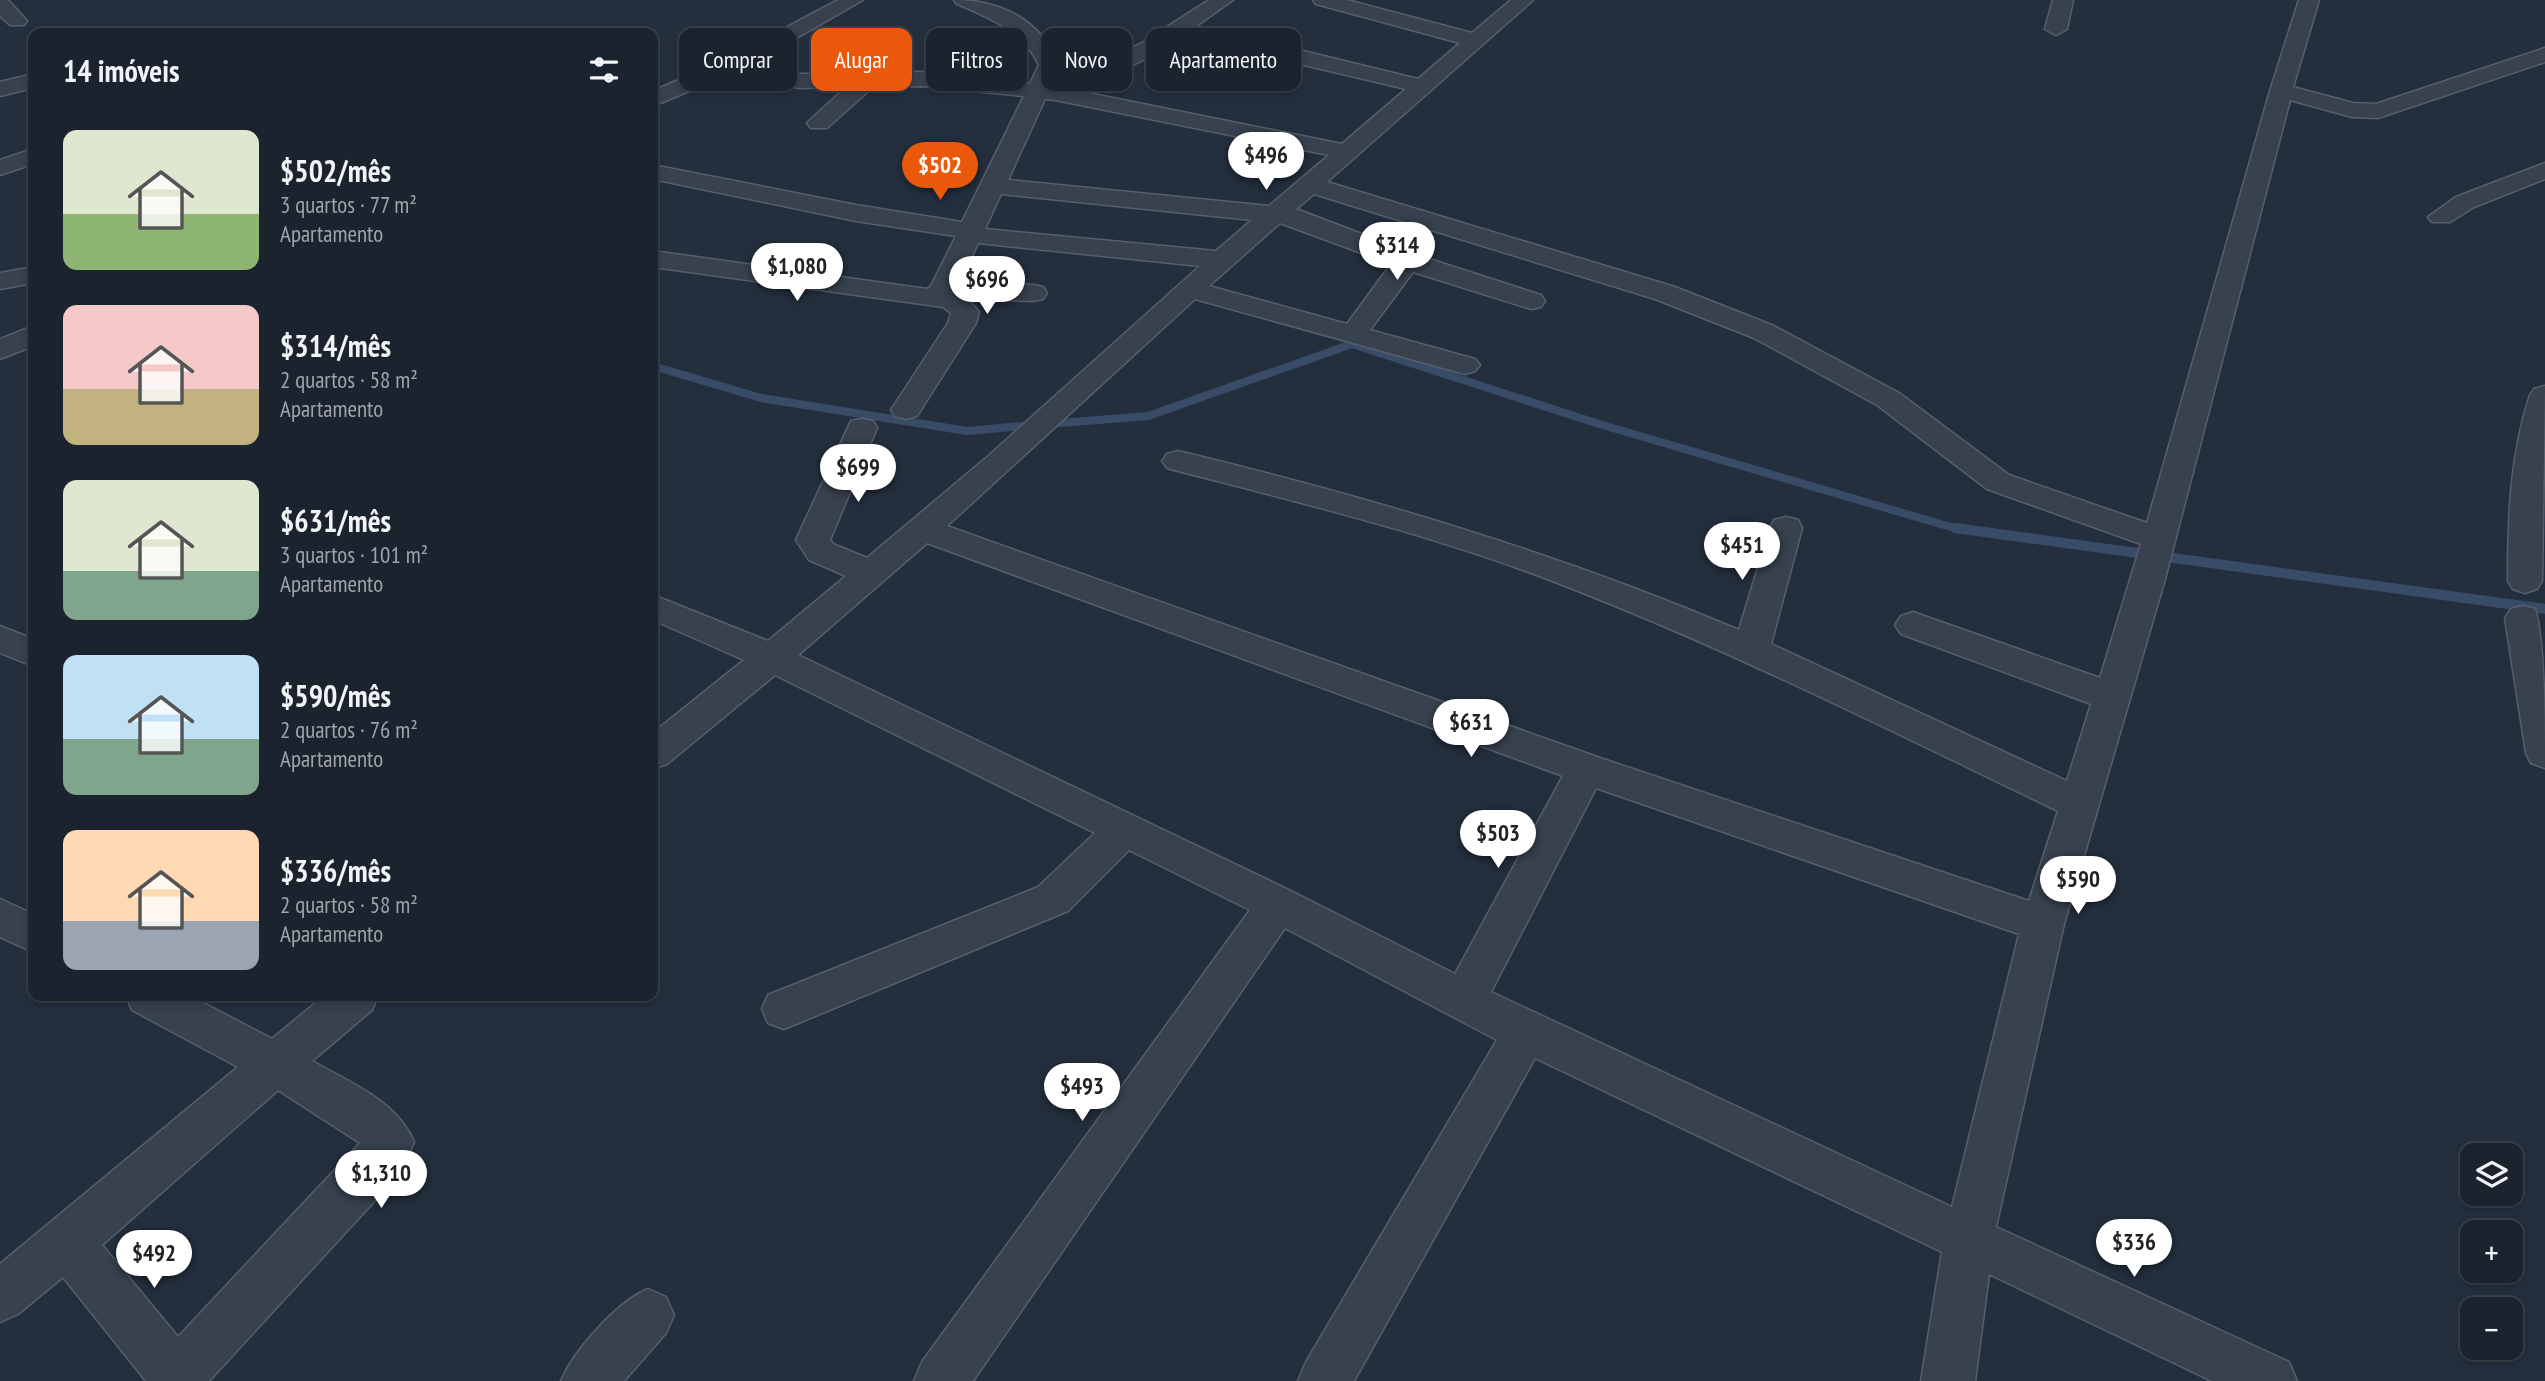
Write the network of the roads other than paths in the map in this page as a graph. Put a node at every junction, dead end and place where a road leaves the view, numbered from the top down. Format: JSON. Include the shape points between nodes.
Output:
{"nodes":[{"id":1,"x":852,"y":0,"type":"edge"},
{"id":2,"x":964,"y":0,"type":"edge"},
{"id":3,"x":1223,"y":0,"type":"edge"},
{"id":4,"x":1323,"y":0,"type":"edge"},
{"id":5,"x":2063,"y":0,"type":"edge"},
{"id":6,"x":2309,"y":0,"type":"edge"},
{"id":7,"x":0,"y":4,"type":"edge"},
{"id":8,"x":1509,"y":4,"type":"edge"},
{"id":9,"x":17,"y":21,"type":"dead end"},
{"id":10,"x":2056,"y":29,"type":"dead end"},
{"id":11,"x":797,"y":30,"type":"edge"},
{"id":12,"x":1474,"y":40,"type":"junction"},
{"id":13,"x":2545,"y":55,"type":"edge"},
{"id":14,"x":1301,"y":57,"type":"edge"},
{"id":15,"x":912,"y":80,"type":"edge"},
{"id":16,"x":28,"y":82,"type":"edge"},
{"id":17,"x":1425,"y":87,"type":"junction"},
{"id":18,"x":679,"y":88,"type":"edge"},
{"id":19,"x":0,"y":89,"type":"edge"},
{"id":20,"x":854,"y":91,"type":"edge"},
{"id":21,"x":2281,"y":91,"type":"junction"},
{"id":22,"x":1047,"y":92,"type":"junction"},
{"id":23,"x":658,"y":97,"type":"edge"},
{"id":24,"x":819,"y":123,"type":"dead end"},
{"id":25,"x":1347,"y":152,"type":"junction"},
{"id":26,"x":28,"y":158,"type":"edge"},
{"id":27,"x":0,"y":168,"type":"edge"},
{"id":28,"x":2545,"y":170,"type":"edge"},
{"id":29,"x":658,"y":173,"type":"edge"},
{"id":30,"x":1311,"y":185,"type":"junction"},
{"id":31,"x":995,"y":186,"type":"junction"},
{"id":32,"x":1276,"y":213,"type":"junction"},
{"id":33,"x":2441,"y":217,"type":"dead end"},
{"id":34,"x":969,"y":232,"type":"junction"},
{"id":35,"x":658,"y":260,"type":"edge"},
{"id":36,"x":1222,"y":260,"type":"junction"},
{"id":37,"x":1408,"y":261,"type":"junction"},
{"id":38,"x":28,"y":276,"type":"edge"},
{"id":39,"x":0,"y":281,"type":"edge"},
{"id":40,"x":1190,"y":289,"type":"junction"},
{"id":41,"x":940,"y":292,"type":"junction"},
{"id":42,"x":1033,"y":293,"type":"dead end"},
{"id":43,"x":1531,"y":301,"type":"dead end"},
{"id":44,"x":1355,"y":332,"type":"junction"},
{"id":45,"x":28,"y":337,"type":"edge"},
{"id":46,"x":0,"y":350,"type":"edge"},
{"id":47,"x":1465,"y":365,"type":"dead end"},
{"id":48,"x":2545,"y":395,"type":"edge"},
{"id":49,"x":906,"y":410,"type":"dead end"},
{"id":50,"x":862,"y":428,"type":"dead end"},
{"id":51,"x":1178,"y":461,"type":"dead end"},
{"id":52,"x":1786,"y":528,"type":"dead end"},
{"id":53,"x":923,"y":529,"type":"junction"},
{"id":54,"x":2154,"y":554,"type":"junction"},
{"id":55,"x":871,"y":573,"type":"junction"},
{"id":56,"x":2525,"y":581,"type":"dead end"},
{"id":57,"x":658,"y":609,"type":"edge"},
{"id":58,"x":2523,"y":618,"type":"dead end"},
{"id":59,"x":1913,"y":625,"type":"dead end"},
{"id":60,"x":0,"y":639,"type":"edge"},
{"id":61,"x":28,"y":651,"type":"edge"},
{"id":62,"x":1751,"y":651,"type":"junction"},
{"id":63,"x":771,"y":658,"type":"junction"},
{"id":64,"x":2112,"y":697,"type":"junction"},
{"id":65,"x":658,"y":750,"type":"edge"},
{"id":66,"x":2545,"y":752,"type":"edge"},
{"id":67,"x":1586,"y":769,"type":"junction"},
{"id":68,"x":2080,"y":804,"type":"junction"},
{"id":69,"x":1124,"y":830,"type":"junction"},
{"id":70,"x":1279,"y":904,"type":"junction"},
{"id":71,"x":0,"y":917,"type":"edge"},
{"id":72,"x":2043,"y":924,"type":"junction"},
{"id":73,"x":28,"y":931,"type":"edge"},
{"id":74,"x":1464,"y":1000,"type":"junction"},
{"id":75,"x":157,"y":1001,"type":"edge"},
{"id":76,"x":350,"y":1001,"type":"edge"},
{"id":77,"x":784,"y":1009,"type":"dead end"},
{"id":78,"x":1525,"y":1032,"type":"junction"},
{"id":79,"x":274,"y":1063,"type":"junction"},
{"id":80,"x":1968,"y":1242,"type":"junction"},
{"id":81,"x":68,"y":1243,"type":"junction"},
{"id":82,"x":0,"y":1296,"type":"edge"},
{"id":83,"x":648,"y":1315,"type":"dead end"},
{"id":84,"x":179,"y":1379,"type":"edge"},
{"id":85,"x":588,"y":1381,"type":"edge"},
{"id":86,"x":942,"y":1381,"type":"edge"},
{"id":87,"x":1325,"y":1381,"type":"edge"},
{"id":88,"x":1948,"y":1381,"type":"edge"},
{"id":89,"x":2270,"y":1381,"type":"edge"}],
"edges":[{"from":1,"to":11,"type":"street"},
{"from":2,"to":22,"type":"street","via":[[1008,10],[1046,55]]},
{"from":3,"to":22,"type":"street","via":[[1150,48]]},
{"from":4,"to":12,"type":"street"},
{"from":5,"to":10,"type":"street"},
{"from":6,"to":21,"type":"street"},
{"from":7,"to":9,"type":"street"},
{"from":8,"to":12,"type":"street"},
{"from":12,"to":17,"type":"street"},
{"from":13,"to":21,"type":"street","via":[[2378,111],[2352,110]]},
{"from":14,"to":17,"type":"street"},
{"from":15,"to":22,"type":"street"},
{"from":16,"to":19,"type":"street"},
{"from":17,"to":25,"type":"street"},
{"from":18,"to":23,"type":"street"},
{"from":20,"to":24,"type":"street"},
{"from":21,"to":54,"type":"street"},
{"from":22,"to":25,"type":"street"},
{"from":22,"to":31,"type":"street"},
{"from":25,"to":30,"type":"street"},
{"from":26,"to":27,"type":"street"},
{"from":28,"to":33,"type":"street","via":[[2465,202]]},
{"from":29,"to":34,"type":"street"},
{"from":30,"to":32,"type":"street"},
{"from":30,"to":54,"type":"street","via":[[1665,293],[1764,332],[1888,400],[1998,482]]},
{"from":31,"to":32,"type":"street","via":[[1248,215]]},
{"from":31,"to":34,"type":"street"},
{"from":32,"to":36,"type":"street"},
{"from":32,"to":37,"type":"street","via":[[1303,219]]},
{"from":34,"to":36,"type":"street","via":[[989,238]]},
{"from":34,"to":41,"type":"street"},
{"from":35,"to":41,"type":"street","via":[[927,297]]},
{"from":36,"to":40,"type":"street"},
{"from":37,"to":43,"type":"street"},
{"from":37,"to":44,"type":"street"},
{"from":38,"to":39,"type":"street"},
{"from":40,"to":44,"type":"street"},
{"from":40,"to":53,"type":"street"},
{"from":41,"to":42,"type":"street"},
{"from":41,"to":49,"type":"street","via":[[965,312]]},
{"from":44,"to":47,"type":"street"},
{"from":45,"to":46,"type":"street"},
{"from":48,"to":56,"type":"street","via":[[2536,421],[2524,510]]},
{"from":50,"to":55,"type":"street","via":[[813,540],[821,552]]},
{"from":51,"to":62,"type":"street","via":[[1328,498],[1532,562]]},
{"from":52,"to":62,"type":"street"},
{"from":53,"to":55,"type":"street"},
{"from":53,"to":67,"type":"street"},
{"from":54,"to":64,"type":"street"},
{"from":55,"to":63,"type":"street"},
{"from":57,"to":63,"type":"street"},
{"from":58,"to":66,"type":"street"},
{"from":59,"to":64,"type":"street"},
{"from":60,"to":61,"type":"street"},
{"from":62,"to":68,"type":"street"},
{"from":63,"to":65,"type":"street"},
{"from":63,"to":69,"type":"street"},
{"from":64,"to":68,"type":"street"},
{"from":67,"to":72,"type":"street"},
{"from":67,"to":74,"type":"street"},
{"from":68,"to":72,"type":"street"},
{"from":69,"to":70,"type":"street"},
{"from":69,"to":77,"type":"street","via":[[1053,899]]},
{"from":70,"to":74,"type":"street"},
{"from":70,"to":86,"type":"street"},
{"from":71,"to":73,"type":"street"},
{"from":72,"to":80,"type":"street"},
{"from":74,"to":78,"type":"street"},
{"from":75,"to":79,"type":"street"},
{"from":76,"to":79,"type":"street"},
{"from":78,"to":80,"type":"street"},
{"from":78,"to":87,"type":"street"},
{"from":79,"to":81,"type":"street"},
{"from":79,"to":84,"type":"street","via":[[373,1122],[390,1142],[364,1177]]},
{"from":80,"to":88,"type":"street"},
{"from":80,"to":89,"type":"street"},
{"from":81,"to":82,"type":"street"},
{"from":81,"to":84,"type":"street"},
{"from":83,"to":85,"type":"street"}]}
